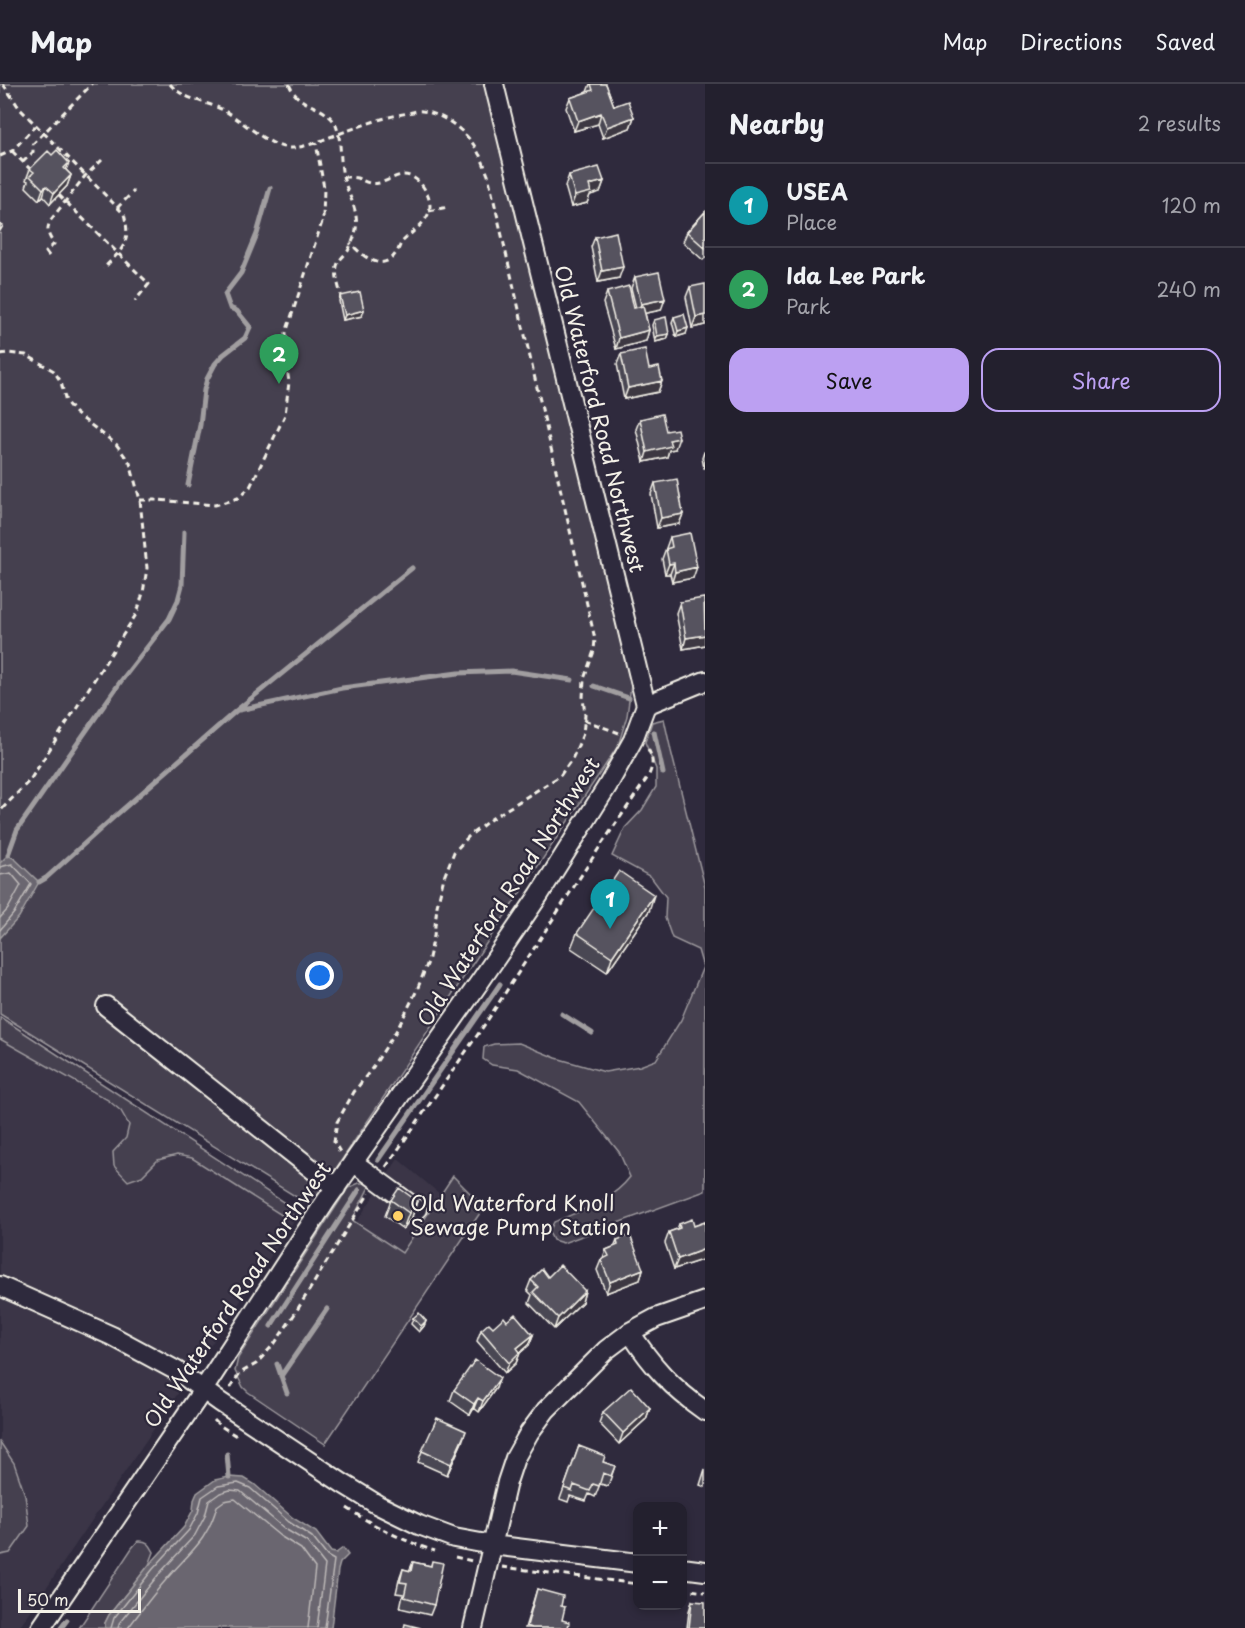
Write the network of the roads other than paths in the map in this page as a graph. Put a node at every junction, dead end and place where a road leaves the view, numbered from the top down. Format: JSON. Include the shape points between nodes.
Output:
{"nodes":[{"id":1,"x":494,"y":84,"type":"edge"},
{"id":2,"x":705,"y":681,"type":"edge"},
{"id":3,"x":646,"y":705,"type":"junction"},
{"id":4,"x":106,"y":1006,"type":"dead end"},
{"id":5,"x":353,"y":1162,"type":"junction"},
{"id":6,"x":336,"y":1188,"type":"junction"},
{"id":7,"x":417,"y":1209,"type":"edge"},
{"id":8,"x":0,"y":1286,"type":"edge"},
{"id":9,"x":705,"y":1300,"type":"edge"},
{"id":10,"x":630,"y":1332,"type":"junction"},
{"id":11,"x":203,"y":1390,"type":"junction"},
{"id":12,"x":705,"y":1411,"type":"edge"},
{"id":13,"x":492,"y":1545,"type":"junction"},
{"id":14,"x":633,"y":1562,"type":"edge"},
{"id":15,"x":687,"y":1569,"type":"edge"},
{"id":16,"x":705,"y":1571,"type":"edge"},
{"id":17,"x":41,"y":1628,"type":"edge"},
{"id":18,"x":473,"y":1628,"type":"edge"}],
"edges":[{"from":1,"to":3,"type":"street","name":"Old Waterford Road Northwest"},
{"from":2,"to":3,"type":"street"},
{"from":3,"to":5,"type":"street","name":"Old Waterford Road Northwest","via":[[633,740],[608,785],[532,905]]},
{"from":4,"to":6,"type":"street"},
{"from":5,"to":6,"type":"street","name":"Old Waterford Road Northwest"},
{"from":5,"to":7,"type":"street"},
{"from":6,"to":11,"type":"street","name":"Old Waterford Road Northwest"},
{"from":8,"to":11,"type":"street","via":[[112,1336],[177,1371]]},
{"from":9,"to":10,"type":"street"},
{"from":10,"to":12,"type":"street","via":[[662,1375]]},
{"from":10,"to":13,"type":"street","via":[[606,1350],[546,1410],[529,1433],[507,1482]]},
{"from":11,"to":13,"type":"street","via":[[378,1505],[454,1538]]},
{"from":11,"to":17,"type":"street","name":"Old Waterford Road Northwest"},
{"from":13,"to":14,"type":"street"},
{"from":13,"to":18,"type":"street"},
{"from":15,"to":16,"type":"street"}]}
